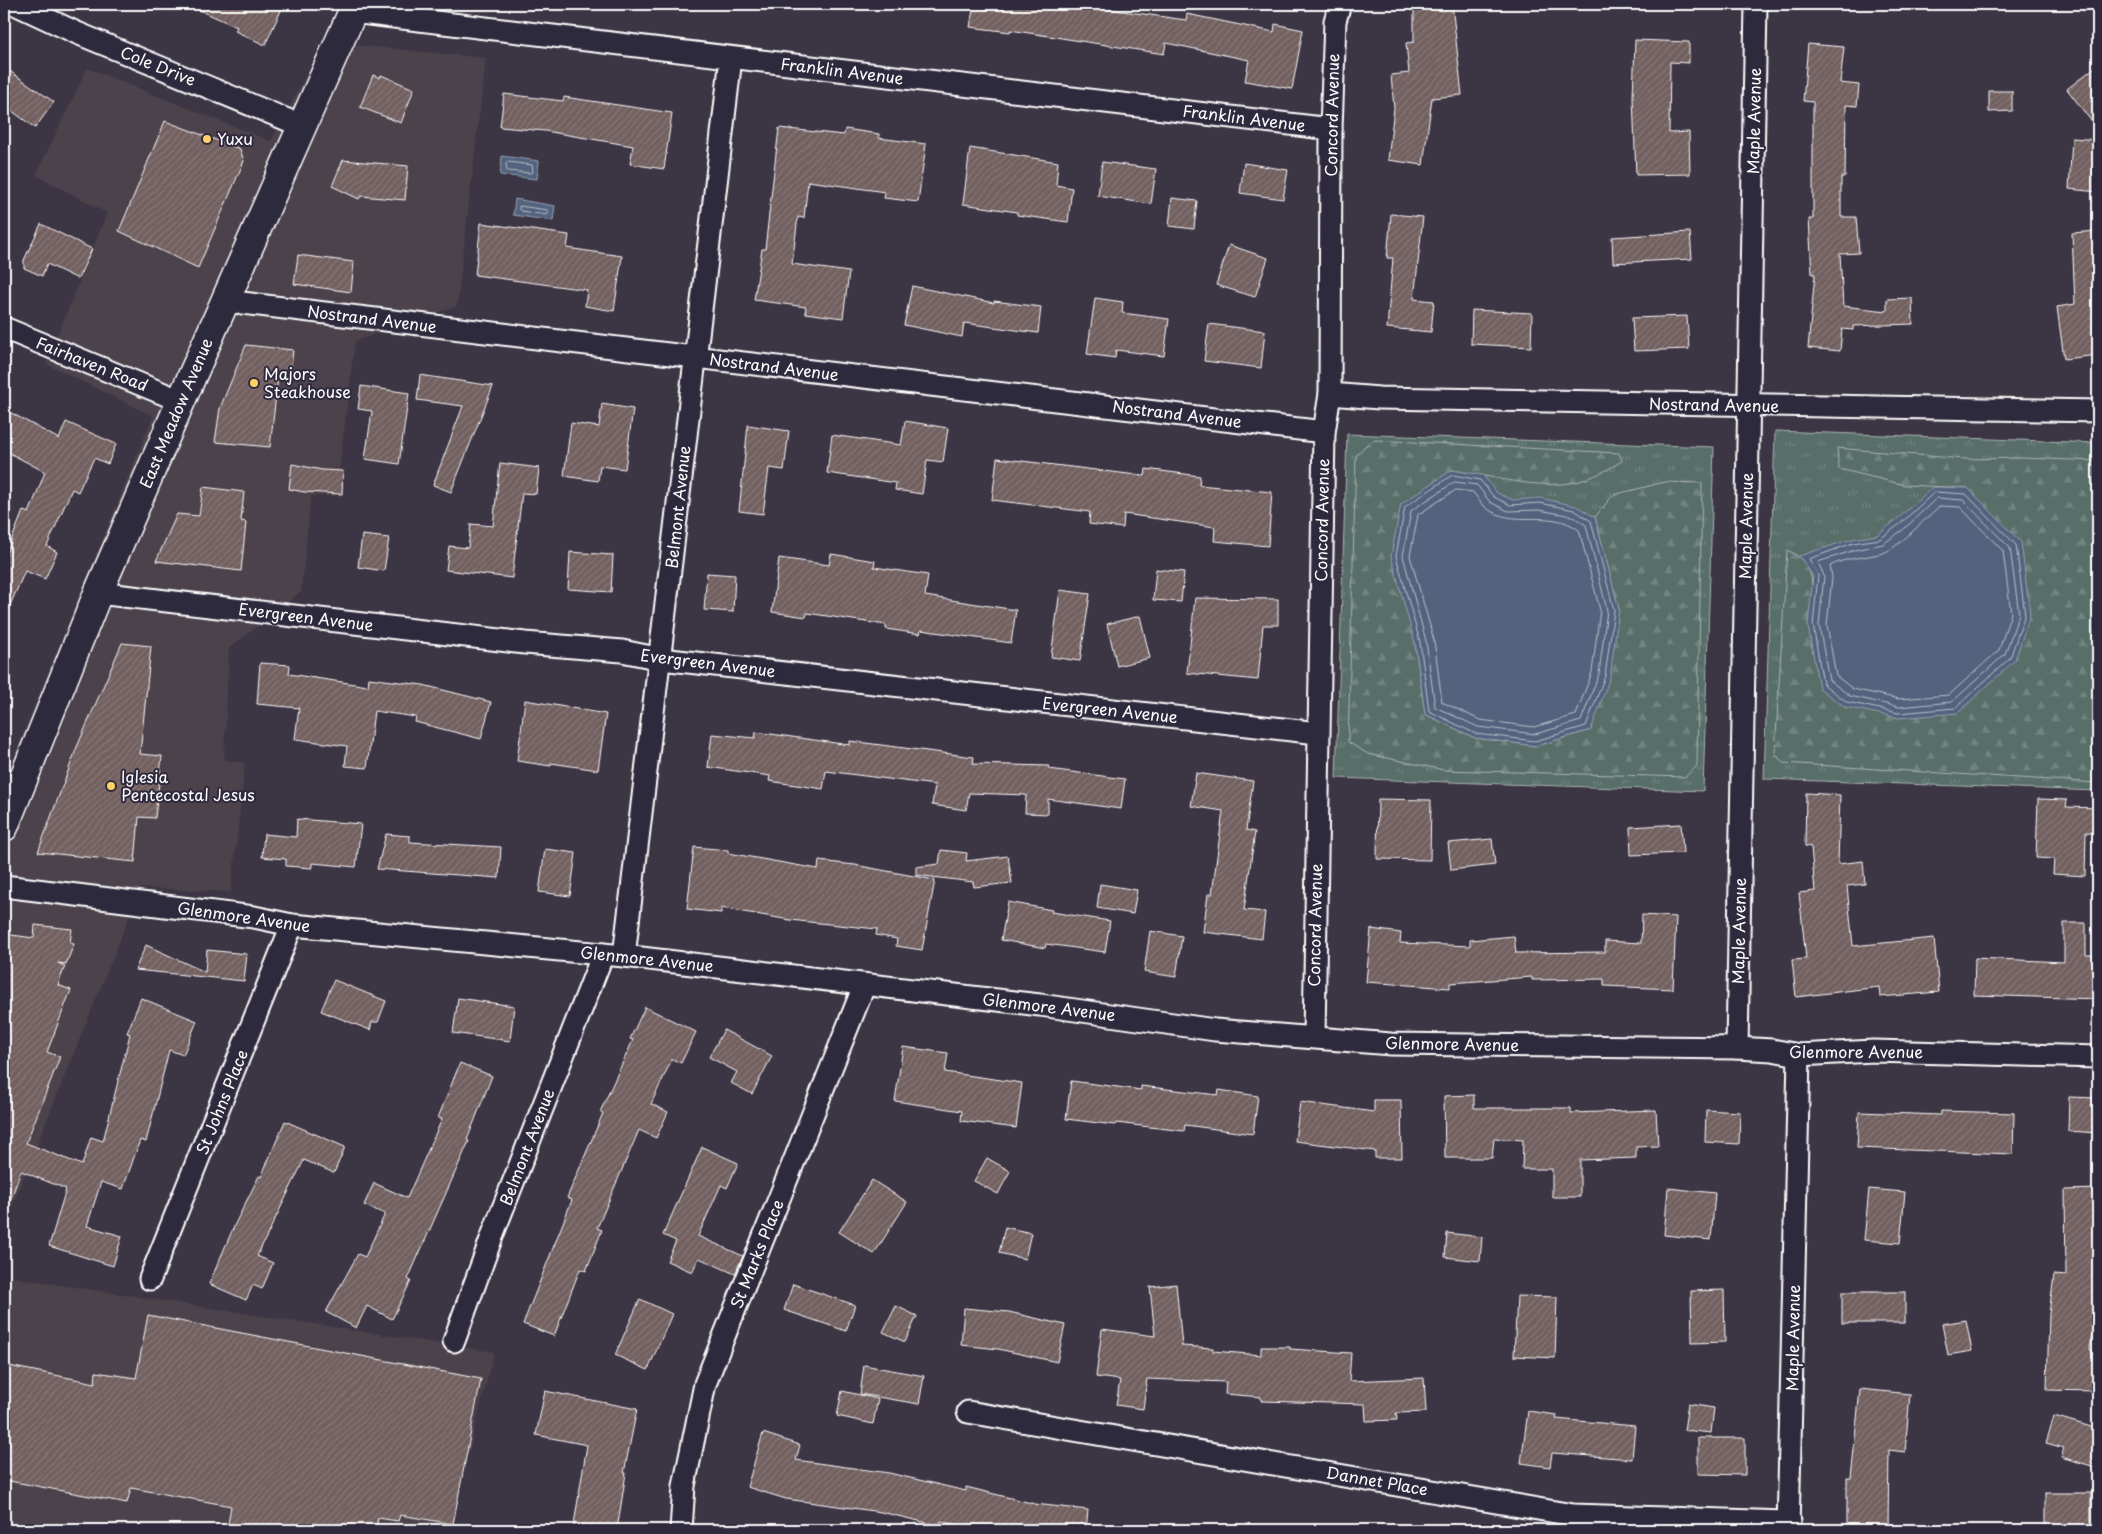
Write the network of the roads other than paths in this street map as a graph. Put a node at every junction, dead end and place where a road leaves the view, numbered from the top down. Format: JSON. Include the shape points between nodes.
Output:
{"nodes":[{"id":1,"x":17,"y":4,"type":"edge"},
{"id":2,"x":1340,"y":4,"type":"edge"},
{"id":3,"x":1756,"y":4,"type":"edge"},
{"id":4,"x":354,"y":8,"type":"edge"},
{"id":5,"x":731,"y":58,"type":"junction"},
{"id":6,"x":302,"y":126,"type":"junction"},
{"id":7,"x":1331,"y":128,"type":"junction"},
{"id":8,"x":225,"y":301,"type":"junction"},
{"id":9,"x":4,"y":328,"type":"edge"},
{"id":10,"x":694,"y":357,"type":"junction"},
{"id":11,"x":1330,"y":394,"type":"junction"},
{"id":12,"x":180,"y":401,"type":"junction"},
{"id":13,"x":1749,"y":405,"type":"junction"},
{"id":14,"x":2098,"y":411,"type":"edge"},
{"id":15,"x":1324,"y":432,"type":"junction"},
{"id":16,"x":98,"y":593,"type":"junction"},
{"id":17,"x":660,"y":659,"type":"junction"},
{"id":18,"x":1318,"y":734,"type":"junction"},
{"id":19,"x":4,"y":827,"type":"edge"},
{"id":20,"x":4,"y":886,"type":"edge"},
{"id":21,"x":292,"y":925,"type":"junction"},
{"id":22,"x":603,"y":954,"type":"junction"},
{"id":23,"x":624,"y":956,"type":"junction"},
{"id":24,"x":864,"y":986,"type":"junction"},
{"id":25,"x":1314,"y":1037,"type":"junction"},
{"id":26,"x":1737,"y":1048,"type":"junction"},
{"id":27,"x":1799,"y":1055,"type":"junction"},
{"id":28,"x":2098,"y":1057,"type":"edge"},
{"id":29,"x":150,"y":1279,"type":"dead end"},
{"id":30,"x":454,"y":1341,"type":"dead end"},
{"id":31,"x":968,"y":1412,"type":"dead end"},
{"id":32,"x":1789,"y":1526,"type":"edge"},
{"id":33,"x":681,"y":1530,"type":"edge"}],
"edges":[{"from":1,"to":6,"type":"street","name":"Cole Drive"},
{"from":2,"to":7,"type":"street","name":"Concord Avenue","via":[[1335,21]]},
{"from":3,"to":13,"type":"street","name":"Maple Avenue"},
{"from":4,"to":5,"type":"street","name":"Franklin Avenue"},
{"from":4,"to":6,"type":"street","name":"East Meadow Avenue"},
{"from":5,"to":7,"type":"street","name":"Franklin Avenue"},
{"from":5,"to":10,"type":"street","name":"Belmont Avenue"},
{"from":6,"to":8,"type":"street","name":"East Meadow Avenue"},
{"from":7,"to":11,"type":"street","name":"Concord Avenue"},
{"from":8,"to":10,"type":"street","name":"Nostrand Avenue"},
{"from":8,"to":12,"type":"street","name":"East Meadow Avenue"},
{"from":9,"to":12,"type":"street","name":"Fairhaven Road"},
{"from":10,"to":15,"type":"street","name":"Nostrand Avenue"},
{"from":10,"to":17,"type":"street","name":"Belmont Avenue"},
{"from":11,"to":13,"type":"street","name":"Nostrand Avenue","via":[[1379,398]]},
{"from":11,"to":15,"type":"street","name":"Concord Avenue"},
{"from":12,"to":16,"type":"street","name":"East Meadow Avenue"},
{"from":13,"to":14,"type":"street","name":"Nostrand Avenue"},
{"from":13,"to":26,"type":"street","name":"Maple Avenue"},
{"from":15,"to":18,"type":"street","name":"Concord Avenue"},
{"from":16,"to":17,"type":"street","name":"Evergreen Avenue","via":[[622,651]]},
{"from":16,"to":19,"type":"street","name":"East Meadow Avenue"},
{"from":17,"to":18,"type":"street","name":"Evergreen Avenue"},
{"from":17,"to":23,"type":"street","name":"Belmont Avenue"},
{"from":18,"to":25,"type":"street","name":"Concord Avenue"},
{"from":20,"to":21,"type":"street","name":"Glenmore Avenue","via":[[254,917]]},
{"from":21,"to":22,"type":"street","name":"Glenmore Avenue"},
{"from":21,"to":29,"type":"street","name":"St Johns Place"},
{"from":22,"to":23,"type":"street","name":"Glenmore Avenue"},
{"from":22,"to":30,"type":"street","name":"Belmont Avenue"},
{"from":23,"to":24,"type":"street","name":"Glenmore Avenue"},
{"from":24,"to":25,"type":"street","name":"Glenmore Avenue","via":[[1040,1005],[1216,1030]]},
{"from":24,"to":33,"type":"street","name":"St Marks Place","via":[[705,1384],[684,1486]]},
{"from":25,"to":26,"type":"street","name":"Glenmore Avenue","via":[[1392,1044]]},
{"from":26,"to":27,"type":"street","name":"Glenmore Avenue"},
{"from":27,"to":28,"type":"street","name":"Glenmore Avenue","via":[[1873,1051]]},
{"from":27,"to":32,"type":"street","name":"Maple Avenue"},
{"from":31,"to":32,"type":"street","name":"Dannet Place","via":[[1572,1515]]}]}
